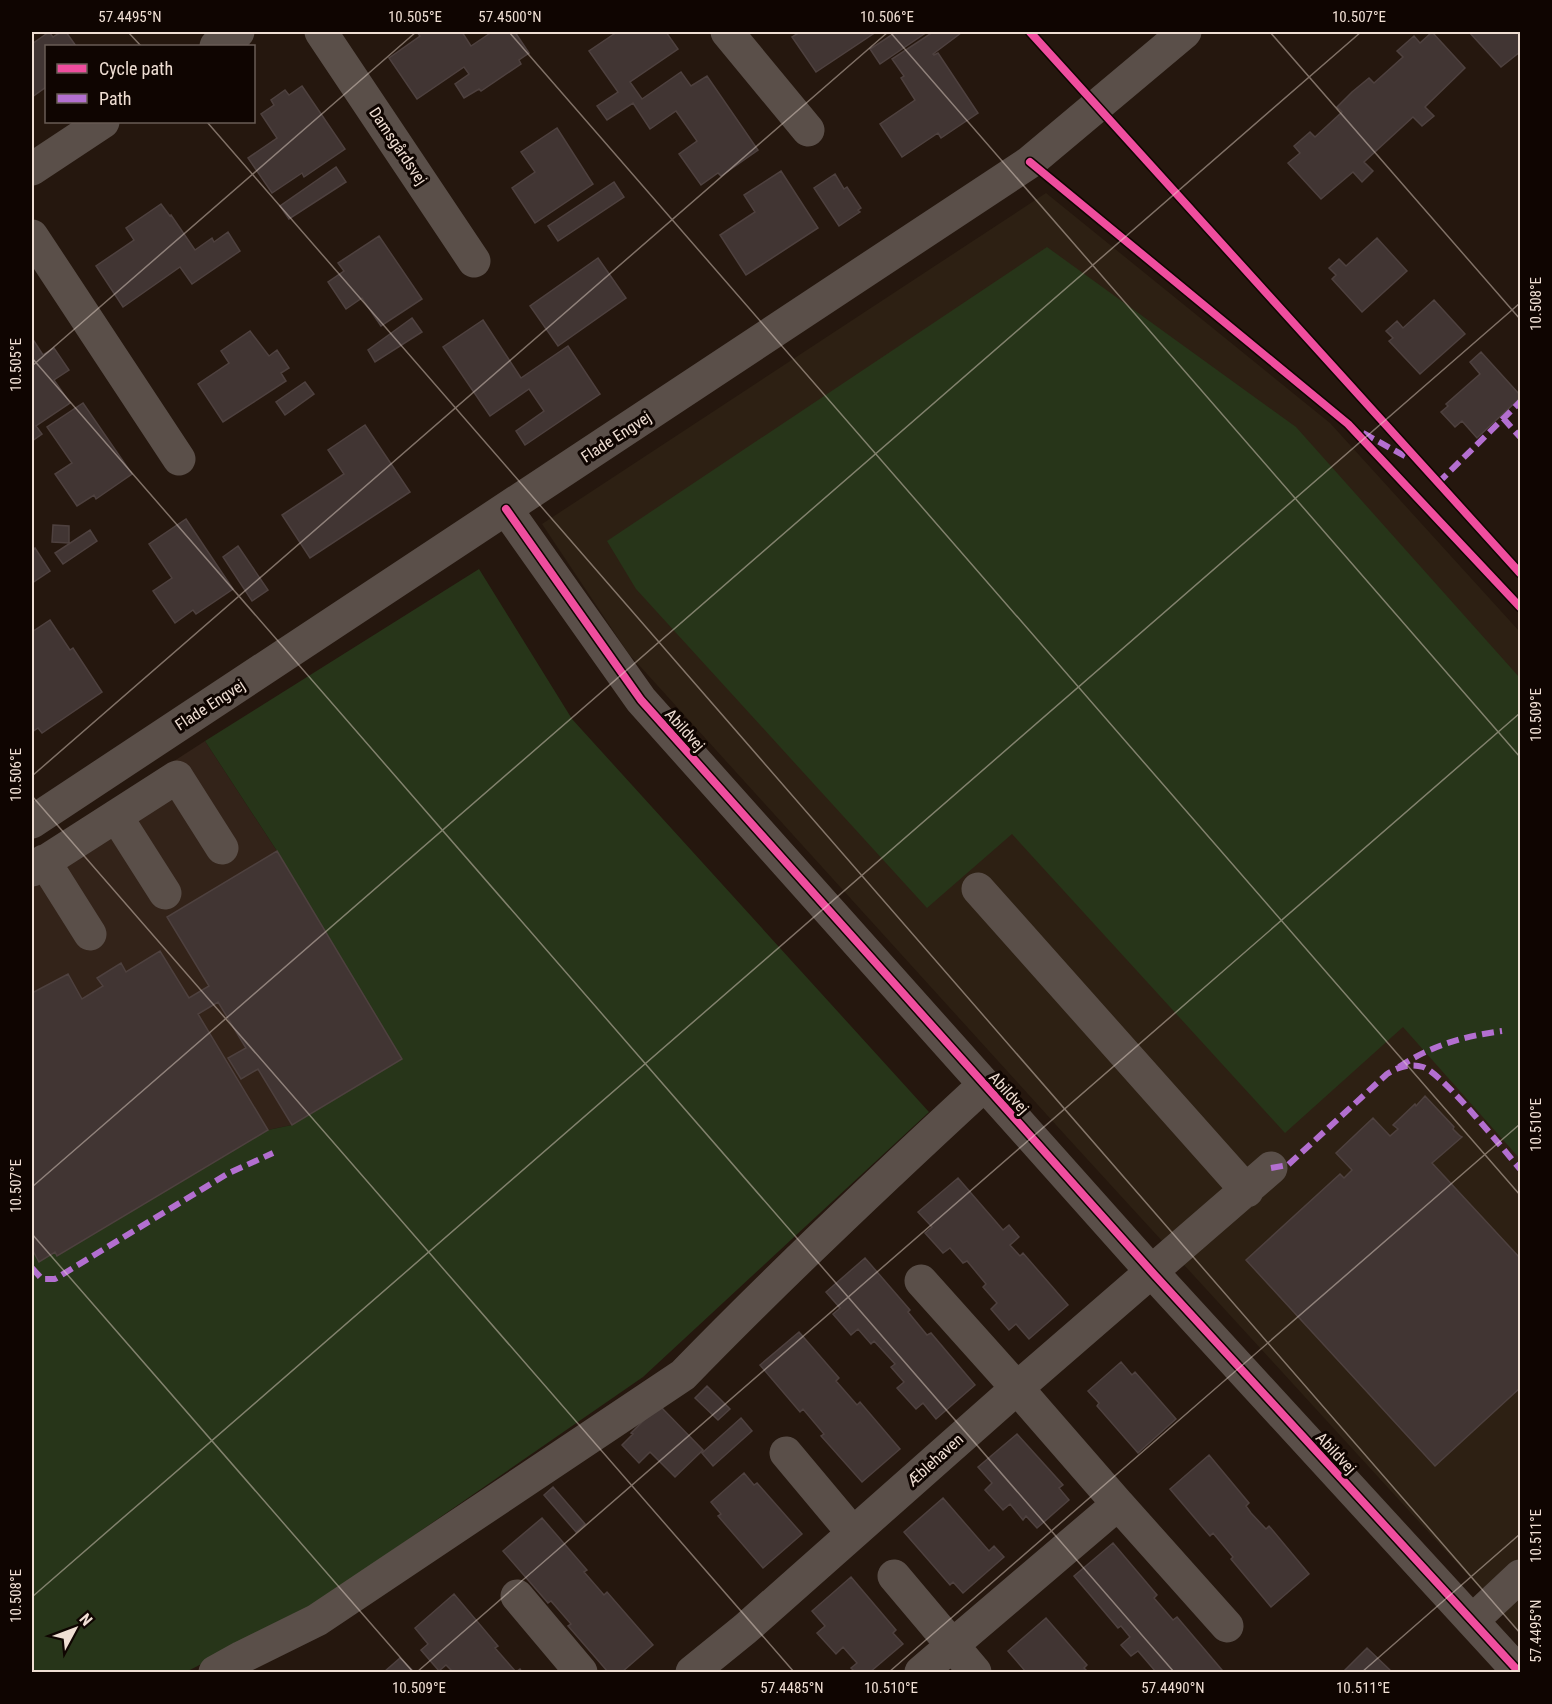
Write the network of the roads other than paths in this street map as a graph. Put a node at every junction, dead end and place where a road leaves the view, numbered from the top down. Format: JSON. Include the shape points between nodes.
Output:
{"nodes":[{"id":1,"x":238,"y":32,"type":"edge"},
{"id":2,"x":321,"y":32,"type":"edge"},
{"id":3,"x":727,"y":32,"type":"edge"},
{"id":4,"x":1185,"y":32,"type":"edge"},
{"id":5,"x":218,"y":45,"type":"edge"},
{"id":6,"x":101,"y":123,"type":"edge"},
{"id":7,"x":808,"y":130,"type":"dead end"},
{"id":8,"x":32,"y":169,"type":"edge"},
{"id":9,"x":32,"y":236,"type":"edge"},
{"id":10,"x":474,"y":261,"type":"dead end"},
{"id":11,"x":179,"y":459,"type":"dead end"},
{"id":12,"x":506,"y":509,"type":"junction"},
{"id":13,"x":112,"y":769,"type":"junction"},
{"id":14,"x":125,"y":810,"type":"junction"},
{"id":15,"x":32,"y":822,"type":"edge"},
{"id":16,"x":222,"y":848,"type":"dead end"},
{"id":17,"x":38,"y":866,"type":"edge"},
{"id":18,"x":978,"y":889,"type":"dead end"},
{"id":19,"x":165,"y":893,"type":"dead end"},
{"id":20,"x":90,"y":933,"type":"dead end"},
{"id":21,"x":984,"y":1084,"type":"junction"},
{"id":22,"x":1271,"y":1168,"type":"dead end"},
{"id":23,"x":1247,"y":1191,"type":"junction"},
{"id":24,"x":1151,"y":1270,"type":"junction"},
{"id":25,"x":921,"y":1281,"type":"dead end"},
{"id":26,"x":1017,"y":1388,"type":"junction"},
{"id":27,"x":786,"y":1454,"type":"dead end"},
{"id":28,"x":1118,"y":1504,"type":"junction"},
{"id":29,"x":854,"y":1533,"type":"junction"},
{"id":30,"x":894,"y":1576,"type":"dead end"},
{"id":31,"x":1521,"y":1576,"type":"edge"},
{"id":32,"x":517,"y":1596,"type":"dead end"},
{"id":33,"x":1472,"y":1621,"type":"junction"},
{"id":34,"x":1227,"y":1626,"type":"dead end"},
{"id":35,"x":952,"y":1646,"type":"junction"},
{"id":36,"x":1513,"y":1670,"type":"edge"},
{"id":37,"x":215,"y":1672,"type":"edge"},
{"id":38,"x":581,"y":1672,"type":"edge"},
{"id":39,"x":692,"y":1672,"type":"edge"},
{"id":40,"x":921,"y":1672,"type":"edge"},
{"id":41,"x":975,"y":1672,"type":"edge"}],
"edges":[{"from":1,"to":5,"type":"street"},
{"from":2,"to":10,"type":"street","name":"Damsgårdsvej"},
{"from":3,"to":7,"type":"street"},
{"from":4,"to":12,"type":"street","name":"Flade Engvej","via":[[1030,162]]},
{"from":6,"to":8,"type":"street"},
{"from":9,"to":11,"type":"street"},
{"from":12,"to":13,"type":"street","name":"Flade Engvej"},
{"from":12,"to":21,"type":"street","name":"Abildvej","via":[[641,700]]},
{"from":13,"to":14,"type":"street"},
{"from":13,"to":15,"type":"street","name":"Flade Engvej"},
{"from":14,"to":16,"type":"street","via":[[177,777]]},
{"from":14,"to":17,"type":"street"},
{"from":14,"to":19,"type":"street"},
{"from":17,"to":20,"type":"street"},
{"from":18,"to":23,"type":"street"},
{"from":21,"to":24,"type":"street","name":"Abildvej"},
{"from":21,"to":37,"type":"street","via":[[852,1207],[683,1375],[317,1620]]},
{"from":22,"to":23,"type":"street","name":"Æblehaven"},
{"from":23,"to":24,"type":"street","name":"Æblehaven"},
{"from":24,"to":26,"type":"street","name":"Æblehaven"},
{"from":24,"to":33,"type":"street","name":"Abildvej"},
{"from":25,"to":26,"type":"street"},
{"from":26,"to":28,"type":"street"},
{"from":26,"to":29,"type":"street","name":"Æblehaven"},
{"from":27,"to":29,"type":"street"},
{"from":28,"to":34,"type":"street"},
{"from":28,"to":35,"type":"street"},
{"from":29,"to":39,"type":"street","name":"Æblehaven"},
{"from":30,"to":35,"type":"street"},
{"from":31,"to":33,"type":"street"},
{"from":32,"to":38,"type":"street"},
{"from":33,"to":36,"type":"street","name":"Abildvej"},
{"from":35,"to":40,"type":"street"},
{"from":35,"to":41,"type":"street"}]}
